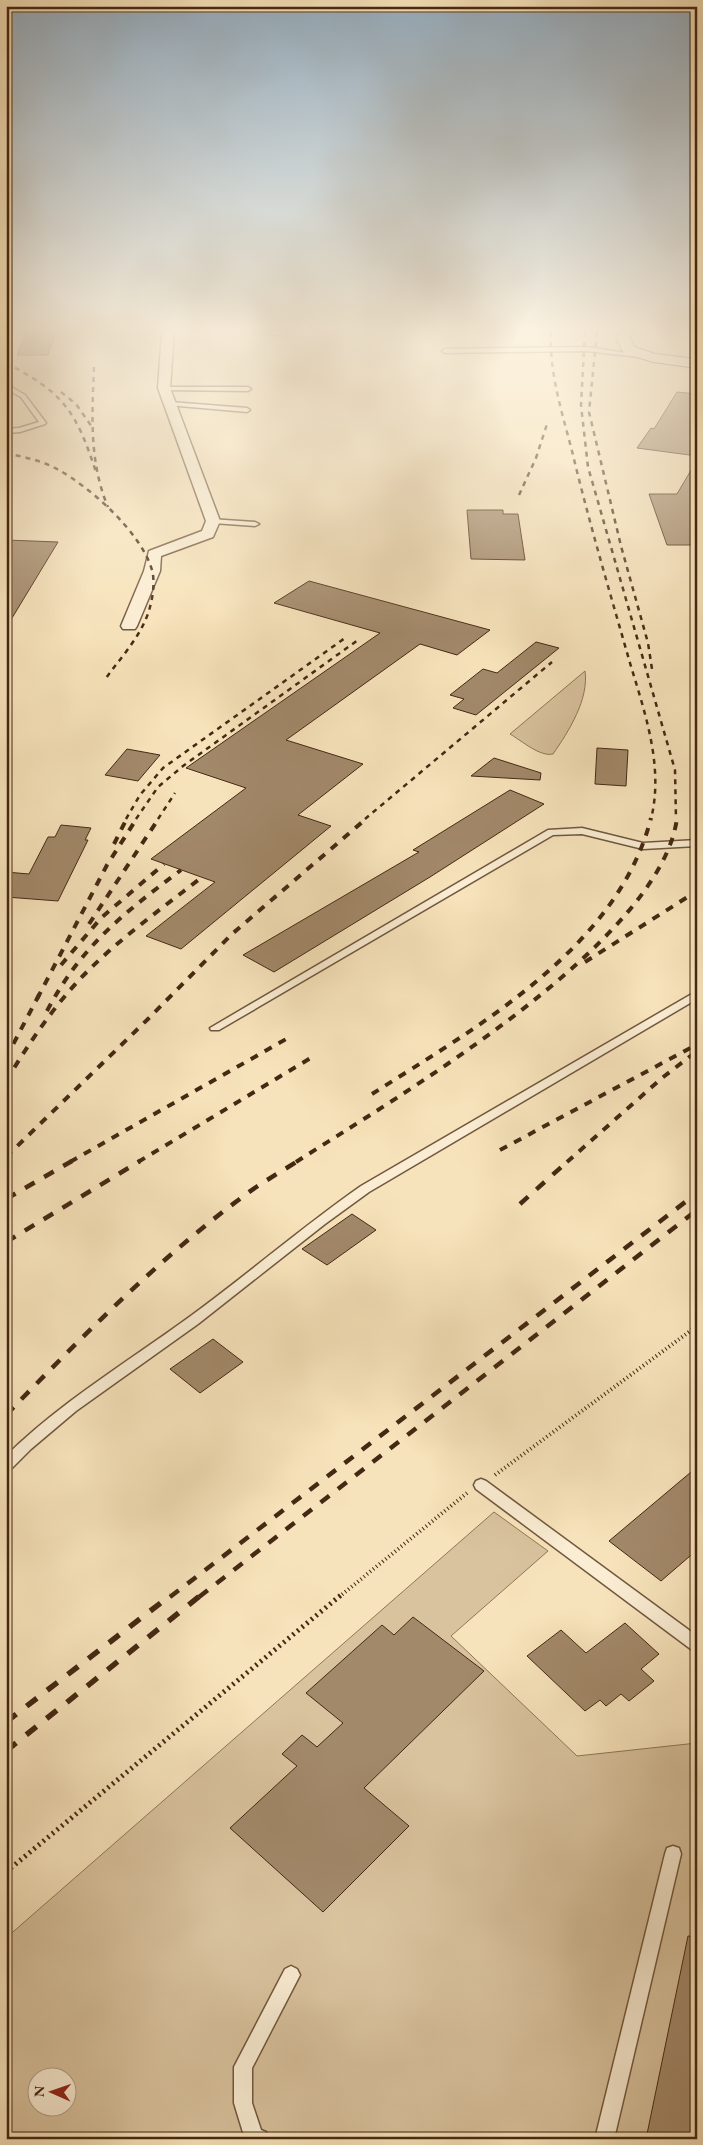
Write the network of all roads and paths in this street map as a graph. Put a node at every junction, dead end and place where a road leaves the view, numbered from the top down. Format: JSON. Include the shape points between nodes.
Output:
{"nodes":[{"id":1,"x":180,"y":432,"type":"edge"},
{"id":2,"x":213,"y":521,"type":"junction"},
{"id":3,"x":255,"y":524,"type":"dead end"},
{"id":4,"x":129,"y":626,"type":"dead end"},
{"id":5,"x":697,"y":843,"type":"edge"},
{"id":6,"x":697,"y":994,"type":"edge"},
{"id":7,"x":215,"y":1028,"type":"dead end"},
{"id":8,"x":697,"y":1326,"type":"edge"},
{"id":9,"x":6,"y":1465,"type":"edge"},
{"id":10,"x":481,"y":1485,"type":"junction"},
{"id":11,"x":697,"y":1645,"type":"edge"},
{"id":12,"x":673,"y":1854,"type":"dead end"},
{"id":13,"x":6,"y":1872,"type":"edge"},
{"id":14,"x":291,"y":1975,"type":"dead end"},
{"id":15,"x":259,"y":2139,"type":"edge"},
{"id":16,"x":604,"y":2139,"type":"edge"}],
"edges":[{"from":1,"to":2,"type":"street"},
{"from":2,"to":3,"type":"lane"},
{"from":2,"to":4,"type":"street","via":[[208,534],[154,554],[152,571]]},
{"from":5,"to":7,"type":"lane","via":[[643,846],[582,831],[552,832]]},
{"from":6,"to":9,"type":"lane","via":[[358,1194],[195,1320],[44,1430]]},
{"from":8,"to":10,"type":"path"},
{"from":10,"to":11,"type":"lane"},
{"from":10,"to":13,"type":"path","via":[[456,1500]]},
{"from":12,"to":16,"type":"lane"},
{"from":14,"to":15,"type":"lane","via":[[243,2067],[243,2104],[254,2137]]}]}
